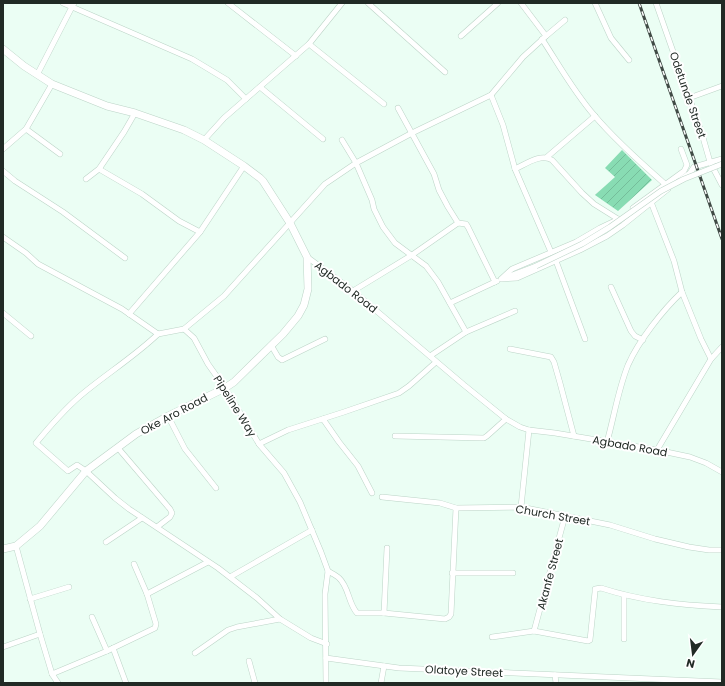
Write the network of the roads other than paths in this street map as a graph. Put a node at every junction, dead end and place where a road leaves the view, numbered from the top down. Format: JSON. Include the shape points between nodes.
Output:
{"nodes":[{"id":1,"x":63,"y":3,"type":"edge"},
{"id":2,"x":228,"y":3,"type":"edge"},
{"id":3,"x":342,"y":3,"type":"edge"},
{"id":4,"x":368,"y":3,"type":"edge"},
{"id":5,"x":498,"y":3,"type":"edge"},
{"id":6,"x":521,"y":3,"type":"edge"},
{"id":7,"x":595,"y":3,"type":"edge"},
{"id":8,"x":656,"y":3,"type":"edge"},
{"id":9,"x":73,"y":5,"type":"edge"},
{"id":10,"x":565,"y":20,"type":"dead end"},
{"id":11,"x":461,"y":36,"type":"dead end"},
{"id":12,"x":544,"y":37,"type":"junction"},
{"id":13,"x":310,"y":44,"type":"junction"},
{"id":14,"x":3,"y":49,"type":"edge"},
{"id":15,"x":296,"y":56,"type":"junction"},
{"id":16,"x":629,"y":60,"type":"dead end"},
{"id":17,"x":445,"y":72,"type":"dead end"},
{"id":18,"x":37,"y":75,"type":"junction"},
{"id":19,"x":52,"y":84,"type":"junction"},
{"id":20,"x":722,"y":86,"type":"edge"},
{"id":21,"x":260,"y":87,"type":"junction"},
{"id":22,"x":491,"y":95,"type":"junction"},
{"id":23,"x":689,"y":98,"type":"junction"},
{"id":24,"x":246,"y":99,"type":"junction"},
{"id":25,"x":384,"y":104,"type":"dead end"},
{"id":26,"x":398,"y":108,"type":"dead end"},
{"id":27,"x":135,"y":113,"type":"junction"},
{"id":28,"x":595,"y":116,"type":"junction"},
{"id":29,"x":26,"y":129,"type":"junction"},
{"id":30,"x":412,"y":133,"type":"junction"},
{"id":31,"x":323,"y":139,"type":"dead end"},
{"id":32,"x":204,"y":140,"type":"junction"},
{"id":33,"x":342,"y":140,"type":"dead end"},
{"id":34,"x":3,"y":149,"type":"edge"},
{"id":35,"x":681,"y":149,"type":"dead end"},
{"id":36,"x":60,"y":154,"type":"dead end"},
{"id":37,"x":547,"y":157,"type":"junction"},
{"id":38,"x":722,"y":159,"type":"edge"},
{"id":39,"x":710,"y":162,"type":"junction"},
{"id":40,"x":356,"y":163,"type":"junction"},
{"id":41,"x":722,"y":164,"type":"edge"},
{"id":42,"x":244,"y":166,"type":"junction"},
{"id":43,"x":99,"y":169,"type":"junction"},
{"id":44,"x":515,"y":169,"type":"junction"},
{"id":45,"x":3,"y":171,"type":"edge"},
{"id":46,"x":86,"y":179,"type":"dead end"},
{"id":47,"x":665,"y":184,"type":"junction"},
{"id":48,"x":722,"y":185,"type":"edge"},
{"id":49,"x":651,"y":202,"type":"junction"},
{"id":50,"x":618,"y":219,"type":"junction"},
{"id":51,"x":290,"y":223,"type":"junction"},
{"id":52,"x":458,"y":223,"type":"junction"},
{"id":53,"x":200,"y":232,"type":"junction"},
{"id":54,"x":3,"y":237,"type":"edge"},
{"id":55,"x":552,"y":252,"type":"junction"},
{"id":56,"x":412,"y":255,"type":"junction"},
{"id":57,"x":125,"y":258,"type":"dead end"},
{"id":58,"x":307,"y":258,"type":"junction"},
{"id":59,"x":556,"y":261,"type":"junction"},
{"id":60,"x":501,"y":279,"type":"junction"},
{"id":61,"x":495,"y":282,"type":"junction"},
{"id":62,"x":611,"y":287,"type":"dead end"},
{"id":63,"x":353,"y":291,"type":"junction"},
{"id":64,"x":682,"y":292,"type":"junction"},
{"id":65,"x":450,"y":303,"type":"junction"},
{"id":66,"x":515,"y":311,"type":"dead end"},
{"id":67,"x":3,"y":313,"type":"edge"},
{"id":68,"x":129,"y":314,"type":"junction"},
{"id":69,"x":184,"y":329,"type":"junction"},
{"id":70,"x":466,"y":332,"type":"junction"},
{"id":71,"x":158,"y":334,"type":"junction"},
{"id":72,"x":31,"y":336,"type":"dead end"},
{"id":73,"x":325,"y":339,"type":"dead end"},
{"id":74,"x":585,"y":339,"type":"dead end"},
{"id":75,"x":643,"y":340,"type":"junction"},
{"id":76,"x":272,"y":345,"type":"junction"},
{"id":77,"x":722,"y":347,"type":"edge"},
{"id":78,"x":510,"y":349,"type":"dead end"},
{"id":79,"x":430,"y":356,"type":"junction"},
{"id":80,"x":711,"y":359,"type":"junction"},
{"id":81,"x":436,"y":362,"type":"junction"},
{"id":82,"x":225,"y":388,"type":"junction"},
{"id":83,"x":168,"y":416,"type":"junction"},
{"id":84,"x":323,"y":419,"type":"junction"},
{"id":85,"x":506,"y":419,"type":"junction"},
{"id":86,"x":529,"y":430,"type":"junction"},
{"id":87,"x":395,"y":436,"type":"dead end"},
{"id":88,"x":574,"y":436,"type":"junction"},
{"id":89,"x":607,"y":442,"type":"junction"},
{"id":90,"x":259,"y":444,"type":"junction"},
{"id":91,"x":118,"y":448,"type":"junction"},
{"id":92,"x":657,"y":450,"type":"junction"},
{"id":93,"x":86,"y":471,"type":"junction"},
{"id":94,"x":722,"y":472,"type":"edge"},
{"id":95,"x":216,"y":488,"type":"dead end"},
{"id":96,"x":372,"y":493,"type":"dead end"},
{"id":97,"x":382,"y":497,"type":"dead end"},
{"id":98,"x":520,"y":507,"type":"junction"},
{"id":99,"x":456,"y":508,"type":"junction"},
{"id":100,"x":565,"y":516,"type":"junction"},
{"id":101,"x":142,"y":518,"type":"junction"},
{"id":102,"x":157,"y":527,"type":"junction"},
{"id":103,"x":312,"y":530,"type":"junction"},
{"id":104,"x":106,"y":542,"type":"dead end"},
{"id":105,"x":16,"y":546,"type":"junction"},
{"id":106,"x":387,"y":548,"type":"dead end"},
{"id":107,"x":3,"y":549,"type":"edge"},
{"id":108,"x":722,"y":550,"type":"edge"},
{"id":109,"x":208,"y":562,"type":"junction"},
{"id":110,"x":134,"y":564,"type":"dead end"},
{"id":111,"x":328,"y":571,"type":"junction"},
{"id":112,"x":513,"y":572,"type":"dead end"},
{"id":113,"x":452,"y":573,"type":"junction"},
{"id":114,"x":230,"y":577,"type":"junction"},
{"id":115,"x":69,"y":587,"type":"dead end"},
{"id":116,"x":147,"y":594,"type":"junction"},
{"id":117,"x":624,"y":595,"type":"junction"},
{"id":118,"x":30,"y":599,"type":"junction"},
{"id":119,"x":722,"y":607,"type":"edge"},
{"id":120,"x":384,"y":613,"type":"junction"},
{"id":121,"x":92,"y":617,"type":"dead end"},
{"id":122,"x":280,"y":619,"type":"junction"},
{"id":123,"x":534,"y":632,"type":"junction"},
{"id":124,"x":40,"y":634,"type":"junction"},
{"id":125,"x":492,"y":637,"type":"dead end"},
{"id":126,"x":624,"y":639,"type":"dead end"},
{"id":127,"x":327,"y":644,"type":"junction"},
{"id":128,"x":3,"y":647,"type":"edge"},
{"id":129,"x":112,"y":648,"type":"junction"},
{"id":130,"x":107,"y":651,"type":"junction"},
{"id":131,"x":195,"y":653,"type":"dead end"},
{"id":132,"x":326,"y":658,"type":"junction"},
{"id":133,"x":249,"y":661,"type":"dead end"},
{"id":134,"x":384,"y":666,"type":"junction"},
{"id":135,"x":52,"y":674,"type":"junction"},
{"id":136,"x":556,"y":675,"type":"junction"},
{"id":137,"x":610,"y":680,"type":"edge"},
{"id":138,"x":722,"y":682,"type":"edge"},
{"id":139,"x":58,"y":683,"type":"edge"},
{"id":140,"x":126,"y":683,"type":"edge"},
{"id":141,"x":255,"y":683,"type":"edge"},
{"id":142,"x":326,"y":683,"type":"edge"},
{"id":143,"x":381,"y":683,"type":"edge"},
{"id":144,"x":556,"y":683,"type":"edge"}],
"edges":[{"from":1,"to":9,"type":"street"},
{"from":2,"to":15,"type":"street"},
{"from":3,"to":13,"type":"street"},
{"from":4,"to":17,"type":"street"},
{"from":5,"to":11,"type":"street"},
{"from":6,"to":12,"type":"street"},
{"from":7,"to":16,"type":"street","via":[[612,38]]},
{"from":8,"to":23,"type":"street","name":"Odetunde Street"},
{"from":9,"to":18,"type":"street"},
{"from":9,"to":24,"type":"street","via":[[192,59],[227,80]]},
{"from":10,"to":12,"type":"street"},
{"from":12,"to":22,"type":"street","via":[[523,57]]},
{"from":12,"to":28,"type":"street","via":[[573,88]]},
{"from":13,"to":15,"type":"street"},
{"from":13,"to":25,"type":"street"},
{"from":14,"to":18,"type":"main road","name":"Agbado Road"},
{"from":15,"to":21,"type":"street"},
{"from":18,"to":19,"type":"main road","name":"Agbado Road"},
{"from":19,"to":27,"type":"main road","name":"Agbado Road","via":[[101,104]]},
{"from":19,"to":29,"type":"street"},
{"from":20,"to":23,"type":"street"},
{"from":21,"to":24,"type":"street"},
{"from":21,"to":31,"type":"street"},
{"from":22,"to":30,"type":"street"},
{"from":22,"to":44,"type":"street","via":[[503,125]]},
{"from":23,"to":39,"type":"street","name":"Odetunde Street"},
{"from":24,"to":32,"type":"street"},
{"from":26,"to":30,"type":"street"},
{"from":27,"to":32,"type":"main road","name":"Agbado Road","via":[[184,130]]},
{"from":27,"to":43,"type":"street"},
{"from":28,"to":37,"type":"street"},
{"from":28,"to":47,"type":"street","via":[[637,160]]},
{"from":29,"to":34,"type":"street"},
{"from":29,"to":36,"type":"street"},
{"from":30,"to":40,"type":"street"},
{"from":30,"to":52,"type":"street"},
{"from":32,"to":42,"type":"main road","name":"Agbado Road"},
{"from":33,"to":40,"type":"street"},
{"from":35,"to":47,"type":"street","via":[[687,165],[684,171]]},
{"from":37,"to":44,"type":"street"},
{"from":37,"to":50,"type":"street","via":[[594,204]]},
{"from":38,"to":39,"type":"street"},
{"from":39,"to":48,"type":"street","name":"Odetunde Street"},
{"from":39,"to":49,"type":"street","via":[[694,167],[690,173]]},
{"from":40,"to":51,"type":"street","via":[[325,184]]},
{"from":40,"to":56,"type":"street","via":[[383,228],[395,243]]},
{"from":41,"to":60,"type":"street","bridge":true,"via":[[684,179],[661,192],[582,244]]},
{"from":42,"to":51,"type":"main road","name":"Agbado Road","via":[[260,178]]},
{"from":42,"to":53,"type":"street"},
{"from":43,"to":46,"type":"street"},
{"from":43,"to":53,"type":"street"},
{"from":44,"to":55,"type":"street"},
{"from":45,"to":57,"type":"street"},
{"from":47,"to":50,"type":"street"},
{"from":49,"to":59,"type":"street","via":[[607,236]]},
{"from":49,"to":64,"type":"street","via":[[674,261]]},
{"from":50,"to":55,"type":"street"},
{"from":51,"to":58,"type":"main road","name":"Agbado Road"},
{"from":51,"to":69,"type":"street","via":[[224,296]]},
{"from":52,"to":56,"type":"street"},
{"from":52,"to":61,"type":"street","via":[[466,224]]},
{"from":53,"to":68,"type":"street"},
{"from":54,"to":68,"type":"street","via":[[38,264]]},
{"from":55,"to":60,"type":"street","via":[[512,269]]},
{"from":56,"to":63,"type":"street"},
{"from":56,"to":65,"type":"street","via":[[426,266]]},
{"from":58,"to":63,"type":"street","name":"Agbado Road"},
{"from":58,"to":76,"type":"main road","name":"Oke Aro Road","via":[[308,289],[304,305],[298,316]]},
{"from":59,"to":60,"type":"street","via":[[517,278]]},
{"from":59,"to":74,"type":"street"},
{"from":60,"to":61,"type":"street"},
{"from":61,"to":65,"type":"street"},
{"from":62,"to":75,"type":"street","via":[[631,331]]},
{"from":63,"to":79,"type":"street","name":"Agbado Road"},
{"from":64,"to":75,"type":"street"},
{"from":64,"to":80,"type":"street"},
{"from":65,"to":70,"type":"street"},
{"from":66,"to":70,"type":"street"},
{"from":67,"to":72,"type":"street"},
{"from":68,"to":71,"type":"street"},
{"from":69,"to":71,"type":"street"},
{"from":69,"to":82,"type":"street","name":"Pipeline Way","via":[[194,338]]},
{"from":70,"to":79,"type":"street"},
{"from":71,"to":93,"type":"street","via":[[80,396],[56,418],[36,443],[68,471],[78,465]]},
{"from":73,"to":76,"type":"street","via":[[282,360]]},
{"from":75,"to":89,"type":"street","via":[[622,382]]},
{"from":76,"to":82,"type":"main road","name":"Oke Aro Road"},
{"from":77,"to":80,"type":"street"},
{"from":78,"to":88,"type":"street","via":[[551,357]]},
{"from":79,"to":81,"type":"street","name":"Agbado Road"},
{"from":80,"to":92,"type":"street"},
{"from":81,"to":84,"type":"street","via":[[398,393]]},
{"from":81,"to":85,"type":"street","name":"Agbado Road"},
{"from":82,"to":83,"type":"main road","name":"Oke Aro Road"},
{"from":82,"to":90,"type":"street","name":"Pipeline Way"},
{"from":83,"to":91,"type":"main road","name":"Oke Aro Road","via":[[136,434]]},
{"from":83,"to":95,"type":"street","via":[[185,449]]},
{"from":84,"to":90,"type":"street","via":[[288,430]]},
{"from":84,"to":96,"type":"street","via":[[358,466]]},
{"from":85,"to":86,"type":"street","name":"Agbado Road"},
{"from":85,"to":87,"type":"street","via":[[484,438]]},
{"from":86,"to":88,"type":"street","name":"Agbado Road"},
{"from":86,"to":98,"type":"street"},
{"from":88,"to":89,"type":"street","name":"Agbado Road"},
{"from":89,"to":92,"type":"street","name":"Agbado Road"},
{"from":90,"to":103,"type":"street","name":"Pipeline Way","via":[[284,473]]},
{"from":91,"to":93,"type":"main road","name":"Oke Aro Road"},
{"from":91,"to":102,"type":"street","via":[[170,508],[170,517]]},
{"from":92,"to":94,"type":"street","name":"Agbado Road","via":[[690,457]]},
{"from":93,"to":101,"type":"street","via":[[115,498]]},
{"from":93,"to":105,"type":"main road","name":"Oke Aro Road","via":[[40,526]]},
{"from":97,"to":99,"type":"street","name":"Church Street"},
{"from":98,"to":99,"type":"street","name":"Church Street"},
{"from":98,"to":100,"type":"street","name":"Church Street"},
{"from":99,"to":113,"type":"street"},
{"from":100,"to":108,"type":"street","name":"Church Street","via":[[610,525],[689,547]]},
{"from":100,"to":123,"type":"street","name":"Akanfe Street"},
{"from":101,"to":102,"type":"street"},
{"from":101,"to":104,"type":"street"},
{"from":102,"to":109,"type":"street"},
{"from":103,"to":111,"type":"street","name":"Pipeline Way"},
{"from":103,"to":114,"type":"street"},
{"from":105,"to":107,"type":"main road","name":"Oke Aro Road"},
{"from":105,"to":118,"type":"street"},
{"from":106,"to":120,"type":"street"},
{"from":109,"to":114,"type":"street"},
{"from":109,"to":116,"type":"street"},
{"from":110,"to":116,"type":"street"},
{"from":111,"to":120,"type":"street","via":[[339,579],[357,613]]},
{"from":111,"to":127,"type":"street","name":"Pipeline Way","via":[[325,594]]},
{"from":112,"to":113,"type":"street"},
{"from":113,"to":120,"type":"street","via":[[449,617],[445,619]]},
{"from":114,"to":122,"type":"street"},
{"from":115,"to":118,"type":"street"},
{"from":116,"to":129,"type":"street","via":[[155,628]]},
{"from":117,"to":119,"type":"street","via":[[667,603]]},
{"from":117,"to":123,"type":"street","via":[[602,588],[595,589],[590,640]]},
{"from":117,"to":126,"type":"street"},
{"from":118,"to":124,"type":"street"},
{"from":121,"to":130,"type":"street"},
{"from":122,"to":127,"type":"street","via":[[311,638]]},
{"from":122,"to":131,"type":"street","via":[[228,630]]},
{"from":123,"to":125,"type":"street"},
{"from":124,"to":128,"type":"street"},
{"from":124,"to":135,"type":"street"},
{"from":127,"to":132,"type":"street","name":"Pipeline Way"},
{"from":129,"to":130,"type":"street"},
{"from":129,"to":140,"type":"street"},
{"from":130,"to":135,"type":"street"},
{"from":132,"to":134,"type":"street","name":"Olatoye Street"},
{"from":132,"to":142,"type":"street","name":"Pipeline Way"},
{"from":133,"to":141,"type":"street"},
{"from":134,"to":136,"type":"street","name":"Olatoye Street"},
{"from":134,"to":143,"type":"street"},
{"from":135,"to":139,"type":"street"},
{"from":136,"to":137,"type":"street","name":"Olatoye Street"},
{"from":136,"to":144,"type":"street"},
{"from":137,"to":138,"type":"street","name":"Olatoye Street"}]}
